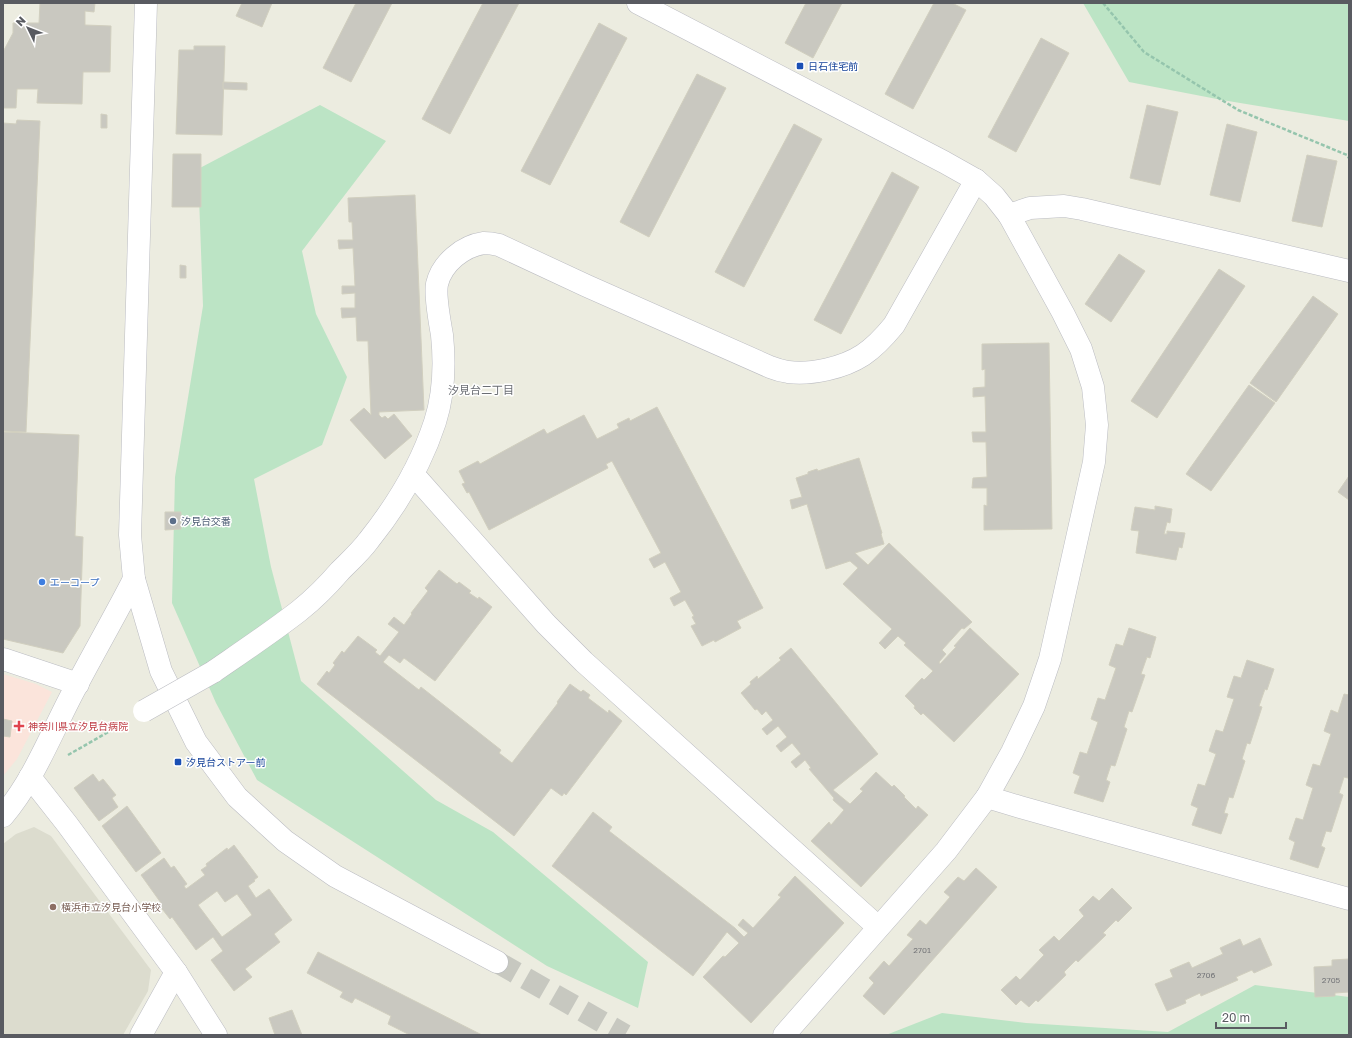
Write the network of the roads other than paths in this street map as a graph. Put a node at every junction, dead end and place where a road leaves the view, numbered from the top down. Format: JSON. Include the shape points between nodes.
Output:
{"nodes":[{"id":1,"x":146,"y":3,"type":"edge"},
{"id":2,"x":638,"y":3,"type":"edge"},
{"id":3,"x":976,"y":180,"type":"junction"},
{"id":4,"x":1009,"y":215,"type":"junction"},
{"id":5,"x":1349,"y":271,"type":"edge"},
{"id":6,"x":413,"y":474,"type":"junction"},
{"id":7,"x":134,"y":579,"type":"junction"},
{"id":8,"x":3,"y":659,"type":"edge"},
{"id":9,"x":78,"y":684,"type":"junction"},
{"id":10,"x":144,"y":712,"type":"road end"},
{"id":11,"x":30,"y":777,"type":"junction"},
{"id":12,"x":988,"y":796,"type":"junction"},
{"id":13,"x":3,"y":816,"type":"edge"},
{"id":14,"x":1349,"y":898,"type":"edge"},
{"id":15,"x":878,"y":927,"type":"junction"},
{"id":16,"x":497,"y":962,"type":"tunnel mouth"},
{"id":17,"x":176,"y":972,"type":"junction"},
{"id":18,"x":141,"y":1035,"type":"edge"},
{"id":19,"x":216,"y":1035,"type":"edge"},
{"id":20,"x":784,"y":1035,"type":"edge"}],
"edges":[{"from":1,"to":7,"type":"street","via":[[130,535]]},
{"from":2,"to":3,"type":"street"},
{"from":3,"to":4,"type":"street","via":[[994,196]]},
{"from":3,"to":6,"type":"street","via":[[886,335],[862,355],[818,372],[787,372],[770,367],[500,245],[485,243],[468,248],[455,256],[442,271],[437,285],[443,343],[443,386],[429,441]]},
{"from":4,"to":5,"type":"street","via":[[1030,208],[1064,206]]},
{"from":4,"to":12,"type":"street","via":[[1081,348],[1093,387],[1097,425],[1094,462],[1050,659],[1034,706]]},
{"from":6,"to":10,"type":"street","bridge":true,"via":[[369,541],[300,610],[213,672]]},
{"from":6,"to":15,"type":"street","via":[[546,624],[584,662]]},
{"from":7,"to":9,"type":"street"},
{"from":7,"to":16,"type":"street","via":[[161,671],[196,742],[237,797],[285,841],[335,876]]},
{"from":8,"to":9,"type":"street"},
{"from":9,"to":11,"type":"street"},
{"from":11,"to":13,"type":"street"},
{"from":11,"to":17,"type":"street"},
{"from":12,"to":14,"type":"street"},
{"from":12,"to":15,"type":"street","via":[[946,851]]},
{"from":15,"to":20,"type":"street"},
{"from":17,"to":18,"type":"street"},
{"from":17,"to":19,"type":"street"}]}
